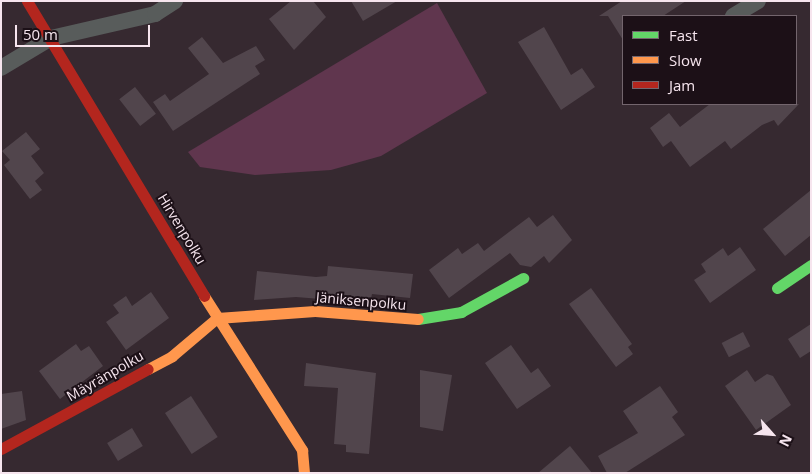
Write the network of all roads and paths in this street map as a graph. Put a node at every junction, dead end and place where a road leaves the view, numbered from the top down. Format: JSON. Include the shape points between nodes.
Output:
{"nodes":[{"id":1,"x":27,"y":1,"type":"edge"},
{"id":2,"x":175,"y":1,"type":"edge"},
{"id":3,"x":758,"y":1,"type":"edge"},
{"id":4,"x":735,"y":15,"type":"edge"},
{"id":5,"x":51,"y":38,"type":"junction"},
{"id":6,"x":1,"y":68,"type":"edge"},
{"id":7,"x":811,"y":265,"type":"edge"},
{"id":8,"x":523,"y":278,"type":"dead end"},
{"id":9,"x":778,"y":288,"type":"dead end"},
{"id":10,"x":217,"y":318,"type":"junction"},
{"id":11,"x":1,"y":449,"type":"edge"},
{"id":12,"x":304,"y":473,"type":"edge"}],
"edges":[{"from":1,"to":5,"type":"street","name":"Hirvenpolku"},
{"from":2,"to":5,"type":"street","via":[[155,14]]},
{"from":3,"to":4,"type":"street"},
{"from":5,"to":6,"type":"street"},
{"from":5,"to":10,"type":"street","name":"Hirvenpolku"},
{"from":7,"to":9,"type":"street"},
{"from":8,"to":10,"type":"street","name":"Jäniksenpolku","via":[[461,312],[406,321],[315,311]]},
{"from":10,"to":11,"type":"street","name":"Mäyränpolku","via":[[172,356]]},
{"from":10,"to":12,"type":"street","name":"Hirvenpolku","via":[[302,450]]}]}
